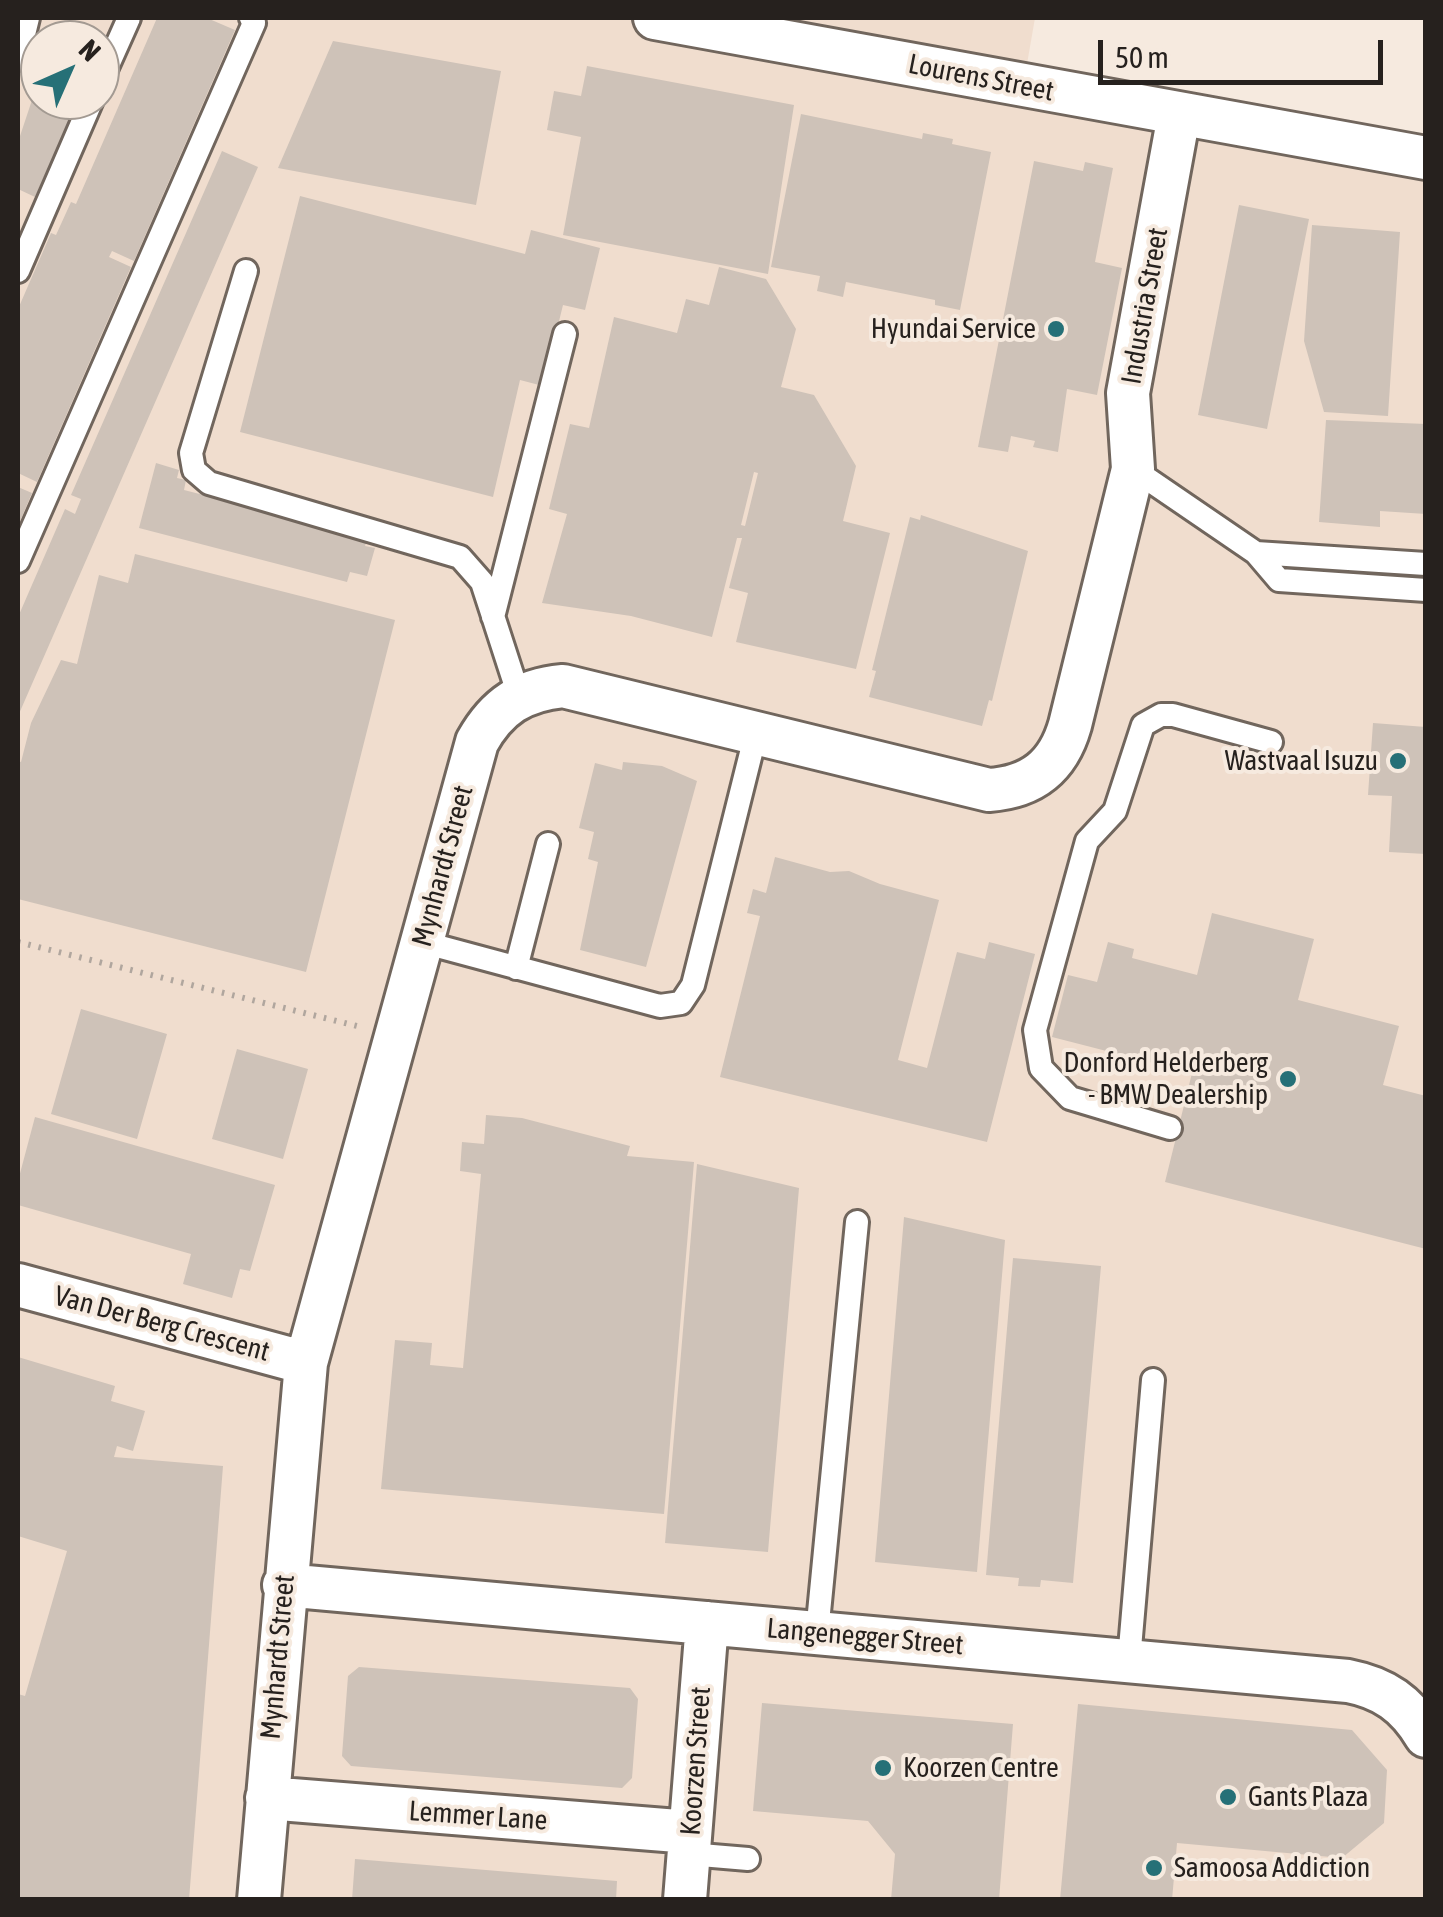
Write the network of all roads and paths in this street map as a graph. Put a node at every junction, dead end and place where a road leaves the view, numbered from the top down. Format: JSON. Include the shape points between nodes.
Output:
{"nodes":[{"id":1,"x":28,"y":18,"type":"edge"},
{"id":2,"x":251,"y":18,"type":"edge"},
{"id":3,"x":656,"y":18,"type":"edge"},
{"id":4,"x":18,"y":59,"type":"edge"},
{"id":5,"x":1179,"y":114,"type":"junction"},
{"id":6,"x":83,"y":120,"type":"edge"},
{"id":7,"x":1426,"y":158,"type":"edge"},
{"id":8,"x":18,"y":272,"type":"edge"},
{"id":9,"x":246,"y":272,"type":"dead end"},
{"id":10,"x":565,"y":334,"type":"dead end"},
{"id":11,"x":1133,"y":469,"type":"junction"},
{"id":12,"x":1256,"y":553,"type":"junction"},
{"id":13,"x":18,"y":561,"type":"edge"},
{"id":14,"x":1426,"y":564,"type":"edge"},
{"id":15,"x":1426,"y":590,"type":"edge"},
{"id":16,"x":493,"y":618,"type":"junction"},
{"id":17,"x":518,"y":696,"type":"junction"},
{"id":18,"x":756,"y":733,"type":"junction"},
{"id":19,"x":1272,"y":742,"type":"dead end"},
{"id":20,"x":548,"y":844,"type":"dead end"},
{"id":21,"x":18,"y":942,"type":"edge"},
{"id":22,"x":422,"y":942,"type":"junction"},
{"id":23,"x":516,"y":968,"type":"junction"},
{"id":24,"x":396,"y":1035,"type":"junction"},
{"id":25,"x":1170,"y":1128,"type":"dead end"},
{"id":26,"x":856,"y":1222,"type":"dead end"},
{"id":27,"x":18,"y":1285,"type":"edge"},
{"id":28,"x":306,"y":1363,"type":"junction"},
{"id":29,"x":1153,"y":1380,"type":"dead end"},
{"id":30,"x":284,"y":1585,"type":"junction"},
{"id":31,"x":707,"y":1623,"type":"junction"},
{"id":32,"x":817,"y":1633,"type":"junction"},
{"id":33,"x":1129,"y":1660,"type":"junction"},
{"id":34,"x":1426,"y":1736,"type":"edge"},
{"id":35,"x":267,"y":1798,"type":"junction"},
{"id":36,"x":690,"y":1843,"type":"junction"},
{"id":37,"x":748,"y":1860,"type":"dead end"},
{"id":38,"x":258,"y":1900,"type":"edge"},
{"id":39,"x":685,"y":1900,"type":"edge"}],
"edges":[{"from":1,"to":4,"type":"lane"},
{"from":2,"to":13,"type":"lane"},
{"from":3,"to":5,"type":"street","name":"Lourens Street"},
{"from":5,"to":7,"type":"street","name":"Lourens Street"},
{"from":5,"to":11,"type":"street","name":"Industria Street","via":[[1128,393]]},
{"from":6,"to":8,"type":"lane"},
{"from":9,"to":16,"type":"lane","via":[[191,453],[194,470],[210,483],[449,550],[476,573]]},
{"from":10,"to":16,"type":"lane"},
{"from":11,"to":12,"type":"lane"},
{"from":11,"to":18,"type":"street","via":[[1066,741],[1028,783],[990,790]]},
{"from":12,"to":14,"type":"lane"},
{"from":12,"to":15,"type":"lane","via":[[1280,580]]},
{"from":16,"to":17,"type":"lane"},
{"from":17,"to":18,"type":"street","via":[[563,686]]},
{"from":17,"to":22,"type":"street","name":"Mynhardt Street","via":[[477,742]]},
{"from":18,"to":23,"type":"lane","via":[[689,995],[660,1006]]},
{"from":19,"to":25,"type":"lane","via":[[1172,715],[1143,725],[1115,812],[1087,841],[1035,1030],[1041,1068],[1058,1090]]},
{"from":20,"to":23,"type":"lane"},
{"from":21,"to":24,"type":"path"},
{"from":22,"to":23,"type":"lane"},
{"from":22,"to":24,"type":"street","name":"Mynhardt Street"},
{"from":24,"to":28,"type":"street","name":"Mynhardt Street"},
{"from":26,"to":32,"type":"lane"},
{"from":27,"to":28,"type":"street","name":"Van Der Berg Crescent"},
{"from":28,"to":30,"type":"street","name":"Mynhardt Street"},
{"from":29,"to":33,"type":"lane"},
{"from":30,"to":31,"type":"street","name":"Langenegger Street"},
{"from":30,"to":35,"type":"street","name":"Mynhardt Street"},
{"from":31,"to":32,"type":"street","name":"Langenegger Street"},
{"from":31,"to":36,"type":"street","name":"Koorzen Street"},
{"from":32,"to":33,"type":"street","name":"Langenegger Street"},
{"from":33,"to":34,"type":"street","name":"Langenegger Street","via":[[1367,1685],[1402,1704]]},
{"from":35,"to":36,"type":"street","name":"Lemmer Lane"},
{"from":35,"to":38,"type":"street","name":"Mynhardt Street"},
{"from":36,"to":37,"type":"lane"},
{"from":36,"to":39,"type":"street","name":"Koorzen Street"}]}
